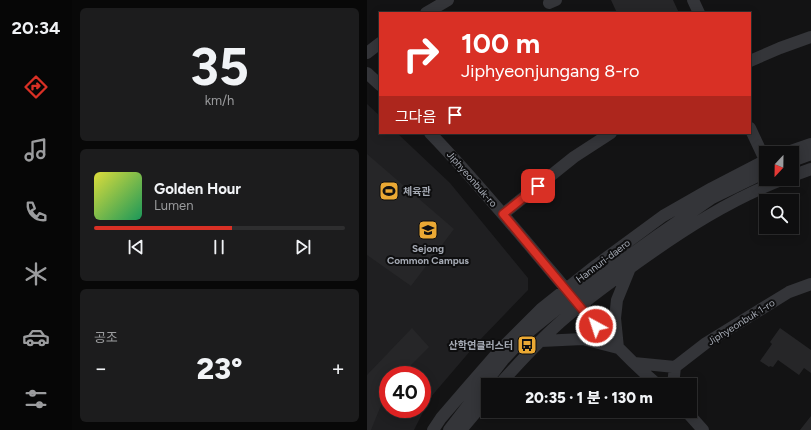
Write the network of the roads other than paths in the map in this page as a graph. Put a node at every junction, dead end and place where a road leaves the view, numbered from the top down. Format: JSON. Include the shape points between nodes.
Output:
{"nodes":[{"id":1,"x":448,"y":0,"type":"edge"},
{"id":2,"x":693,"y":0,"type":"edge"},
{"id":3,"x":428,"y":12,"type":"edge"},
{"id":4,"x":699,"y":12,"type":"edge"},
{"id":5,"x":811,"y":37,"type":"edge"},
{"id":6,"x":379,"y":44,"type":"edge"},
{"id":7,"x":367,"y":53,"type":"edge"},
{"id":8,"x":751,"y":61,"type":"edge"},
{"id":9,"x":367,"y":73,"type":"edge"},
{"id":10,"x":379,"y":84,"type":"edge"},
{"id":11,"x":751,"y":130,"type":"edge"},
{"id":12,"x":431,"y":134,"type":"edge"},
{"id":13,"x":609,"y":134,"type":"edge"},
{"id":14,"x":811,"y":144,"type":"edge"},
{"id":15,"x":799,"y":148,"type":"edge"},
{"id":16,"x":759,"y":150,"type":"edge"},
{"id":17,"x":811,"y":154,"type":"edge"},
{"id":18,"x":799,"y":158,"type":"edge"},
{"id":19,"x":759,"y":168,"type":"edge"},
{"id":20,"x":811,"y":169,"type":"edge"},
{"id":21,"x":799,"y":173,"type":"edge"},
{"id":22,"x":766,"y":186,"type":"edge"},
{"id":23,"x":503,"y":214,"type":"junction"},
{"id":24,"x":630,"y":268,"type":"junction"},
{"id":25,"x":811,"y":284,"type":"edge"},
{"id":26,"x":569,"y":293,"type":"junction"},
{"id":27,"x":580,"y":306,"type":"junction"},
{"id":28,"x":541,"y":341,"type":"junction"},
{"id":29,"x":618,"y":348,"type":"junction"},
{"id":30,"x":634,"y":363,"type":"junction"},
{"id":31,"x":675,"y":367,"type":"junction"},
{"id":32,"x":506,"y":378,"type":"edge"},
{"id":33,"x":650,"y":378,"type":"edge"},
{"id":34,"x":674,"y":378,"type":"edge"},
{"id":35,"x":481,"y":406,"type":"edge"},
{"id":36,"x":692,"y":418,"type":"edge"},
{"id":37,"x":433,"y":430,"type":"edge"},
{"id":38,"x":449,"y":430,"type":"edge"},
{"id":39,"x":461,"y":430,"type":"edge"},
{"id":40,"x":703,"y":430,"type":"edge"}],
"edges":[{"from":1,"to":3,"type":"street"},
{"from":2,"to":4,"type":"street"},
{"from":5,"to":8,"type":"street"},
{"from":6,"to":7,"type":"street"},
{"from":9,"to":10,"type":"street"},
{"from":11,"to":16,"type":"street"},
{"from":12,"to":23,"type":"street","name":"Jiphyeonbuk-ro"},
{"from":13,"to":23,"type":"street","via":[[574,157]]},
{"from":14,"to":15,"type":"street"},
{"from":17,"to":18,"type":"street"},
{"from":19,"to":26,"type":"street"},
{"from":20,"to":21,"type":"street"},
{"from":22,"to":24,"type":"street","via":[[676,235]]},
{"from":23,"to":26,"type":"street","name":"Jiphyeonbuk-ro"},
{"from":24,"to":27,"type":"street"},
{"from":24,"to":29,"type":"street","via":[[617,300],[615,318]]},
{"from":25,"to":31,"type":"street","name":"Jiphyeonbuk 1-ro","via":[[789,292],[706,343]]},
{"from":26,"to":27,"type":"street","name":"Jiphyeonbuk-ro"},
{"from":26,"to":37,"type":"street","name":"Hannuri-daero","via":[[541,309],[500,350]]},
{"from":26,"to":38,"type":"street","via":[[503,360]]},
{"from":27,"to":28,"type":"street"},
{"from":27,"to":29,"type":"street","name":"Jiphyeonbuk-ro"},
{"from":28,"to":29,"type":"street","via":[[583,339]]},
{"from":28,"to":32,"type":"street"},
{"from":29,"to":30,"type":"street","name":"Jiphyeonbuk-ro"},
{"from":30,"to":31,"type":"street"},
{"from":30,"to":33,"type":"street","name":"Jiphyeonbuk-ro"},
{"from":31,"to":34,"type":"street"},
{"from":35,"to":39,"type":"street"},
{"from":36,"to":40,"type":"street"}]}
